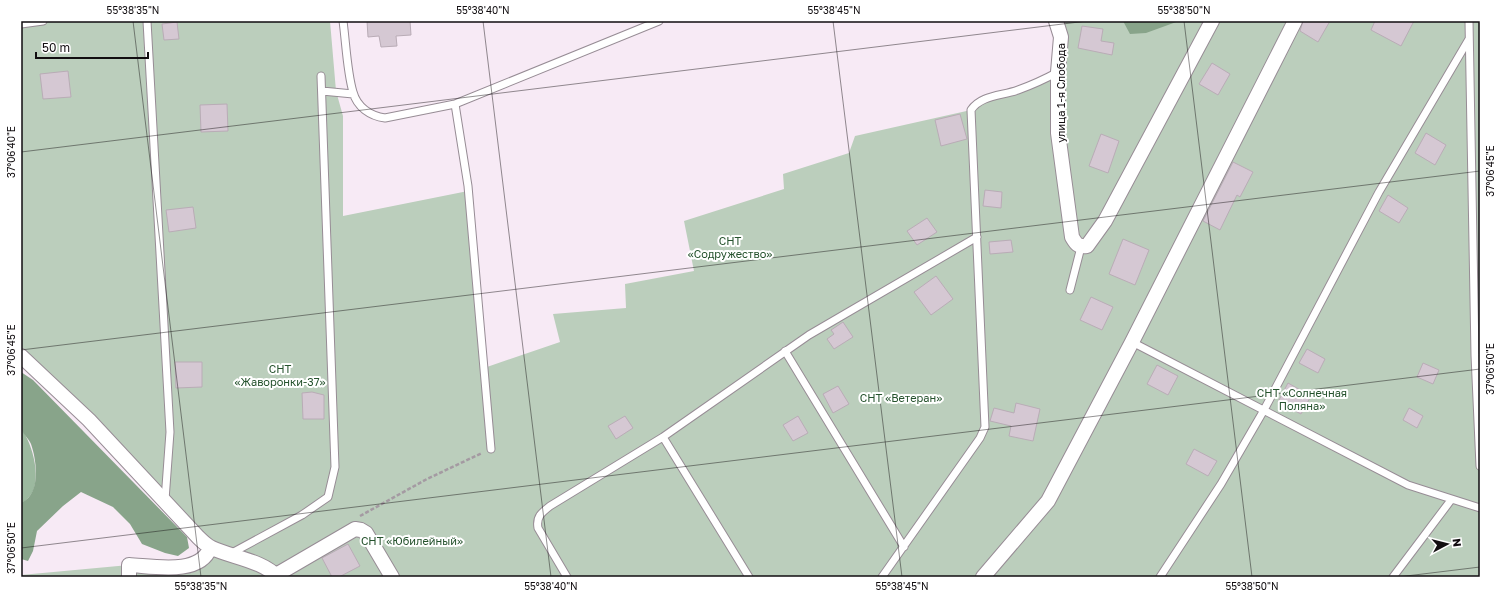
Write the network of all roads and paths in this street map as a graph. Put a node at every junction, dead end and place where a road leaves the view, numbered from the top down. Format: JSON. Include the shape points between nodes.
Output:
{"nodes":[{"id":1,"x":43,"y":21,"type":"edge"},
{"id":2,"x":148,"y":21,"type":"edge"},
{"id":3,"x":342,"y":21,"type":"edge"},
{"id":4,"x":659,"y":21,"type":"edge"},
{"id":5,"x":1056,"y":21,"type":"edge"},
{"id":6,"x":1212,"y":21,"type":"edge"},
{"id":7,"x":1295,"y":21,"type":"edge"},
{"id":8,"x":1469,"y":21,"type":"edge"},
{"id":9,"x":21,"y":24,"type":"edge"},
{"id":10,"x":1469,"y":39,"type":"junction"},
{"id":11,"x":1058,"y":72,"type":"junction"},
{"id":12,"x":321,"y":76,"type":"dead end"},
{"id":13,"x":322,"y":91,"type":"junction"},
{"id":14,"x":353,"y":94,"type":"junction"},
{"id":15,"x":455,"y":104,"type":"junction"},
{"id":16,"x":977,"y":237,"type":"junction"},
{"id":17,"x":1077,"y":242,"type":"junction"},
{"id":18,"x":1070,"y":290,"type":"dead end"},
{"id":19,"x":1132,"y":342,"type":"junction"},
{"id":20,"x":785,"y":351,"type":"junction"},
{"id":21,"x":21,"y":356,"type":"edge"},
{"id":22,"x":1264,"y":410,"type":"junction"},
{"id":23,"x":663,"y":437,"type":"junction"},
{"id":24,"x":491,"y":449,"type":"joint"},
{"id":25,"x":1480,"y":466,"type":"edge"},
{"id":26,"x":165,"y":500,"type":"junction"},
{"id":27,"x":1451,"y":500,"type":"junction"},
{"id":28,"x":1480,"y":508,"type":"edge"},
{"id":29,"x":355,"y":530,"type":"junction"},
{"id":30,"x":904,"y":547,"type":"junction"},
{"id":31,"x":210,"y":548,"type":"junction"},
{"id":32,"x":228,"y":555,"type":"junction"},
{"id":33,"x":277,"y":576,"type":"edge"},
{"id":34,"x":129,"y":577,"type":"edge"},
{"id":35,"x":392,"y":577,"type":"edge"},
{"id":36,"x":567,"y":577,"type":"edge"},
{"id":37,"x":749,"y":577,"type":"edge"},
{"id":38,"x":882,"y":577,"type":"edge"},
{"id":39,"x":984,"y":577,"type":"edge"},
{"id":40,"x":1160,"y":577,"type":"edge"},
{"id":41,"x":1393,"y":577,"type":"edge"}],
"edges":[{"from":1,"to":9,"type":"lane"},
{"from":2,"to":26,"type":"lane","via":[[170,432]]},
{"from":3,"to":14,"type":"lane"},
{"from":4,"to":15,"type":"lane"},
{"from":5,"to":11,"type":"street","name":"улица 1-я Слобода","via":[[1061,37]]},
{"from":6,"to":17,"type":"street","via":[[1105,221],[1087,246]]},
{"from":7,"to":19,"type":"street"},
{"from":8,"to":10,"type":"lane"},
{"from":10,"to":22,"type":"lane","via":[[1378,192]]},
{"from":10,"to":25,"type":"lane","via":[[1475,355]]},
{"from":11,"to":16,"type":"lane","via":[[1016,91],[985,99],[975,104],[971,110]]},
{"from":11,"to":17,"type":"street","name":"улица 1-я Слобода","via":[[1058,133]]},
{"from":12,"to":13,"type":"lane"},
{"from":13,"to":14,"type":"lane"},
{"from":13,"to":32,"type":"lane","via":[[335,467],[328,497],[302,515]]},
{"from":14,"to":15,"type":"lane","via":[[366,112],[385,118]]},
{"from":15,"to":24,"type":"lane","via":[[468,186]]},
{"from":16,"to":20,"type":"lane"},
{"from":16,"to":30,"type":"lane","via":[[985,427],[980,438]]},
{"from":17,"to":18,"type":"lane"},
{"from":19,"to":22,"type":"lane"},
{"from":19,"to":39,"type":"street","via":[[1048,501]]},
{"from":20,"to":23,"type":"lane"},
{"from":20,"to":30,"type":"lane"},
{"from":21,"to":26,"type":"street","via":[[89,420]]},
{"from":22,"to":27,"type":"lane","via":[[1408,485]]},
{"from":22,"to":40,"type":"lane","via":[[1221,484]]},
{"from":23,"to":36,"type":"lane","via":[[540,514],[538,528]]},
{"from":23,"to":37,"type":"lane"},
{"from":24,"to":29,"type":"path","via":[[427,479],[362,514]]},
{"from":26,"to":31,"type":"street"},
{"from":27,"to":28,"type":"lane"},
{"from":27,"to":41,"type":"lane"},
{"from":29,"to":33,"type":"street"},
{"from":29,"to":35,"type":"street","via":[[366,533]]},
{"from":30,"to":38,"type":"lane"},
{"from":31,"to":32,"type":"street"},
{"from":31,"to":34,"type":"street","via":[[196,564],[177,568],[129,565]]},
{"from":32,"to":33,"type":"street","via":[[246,559]]}]}
